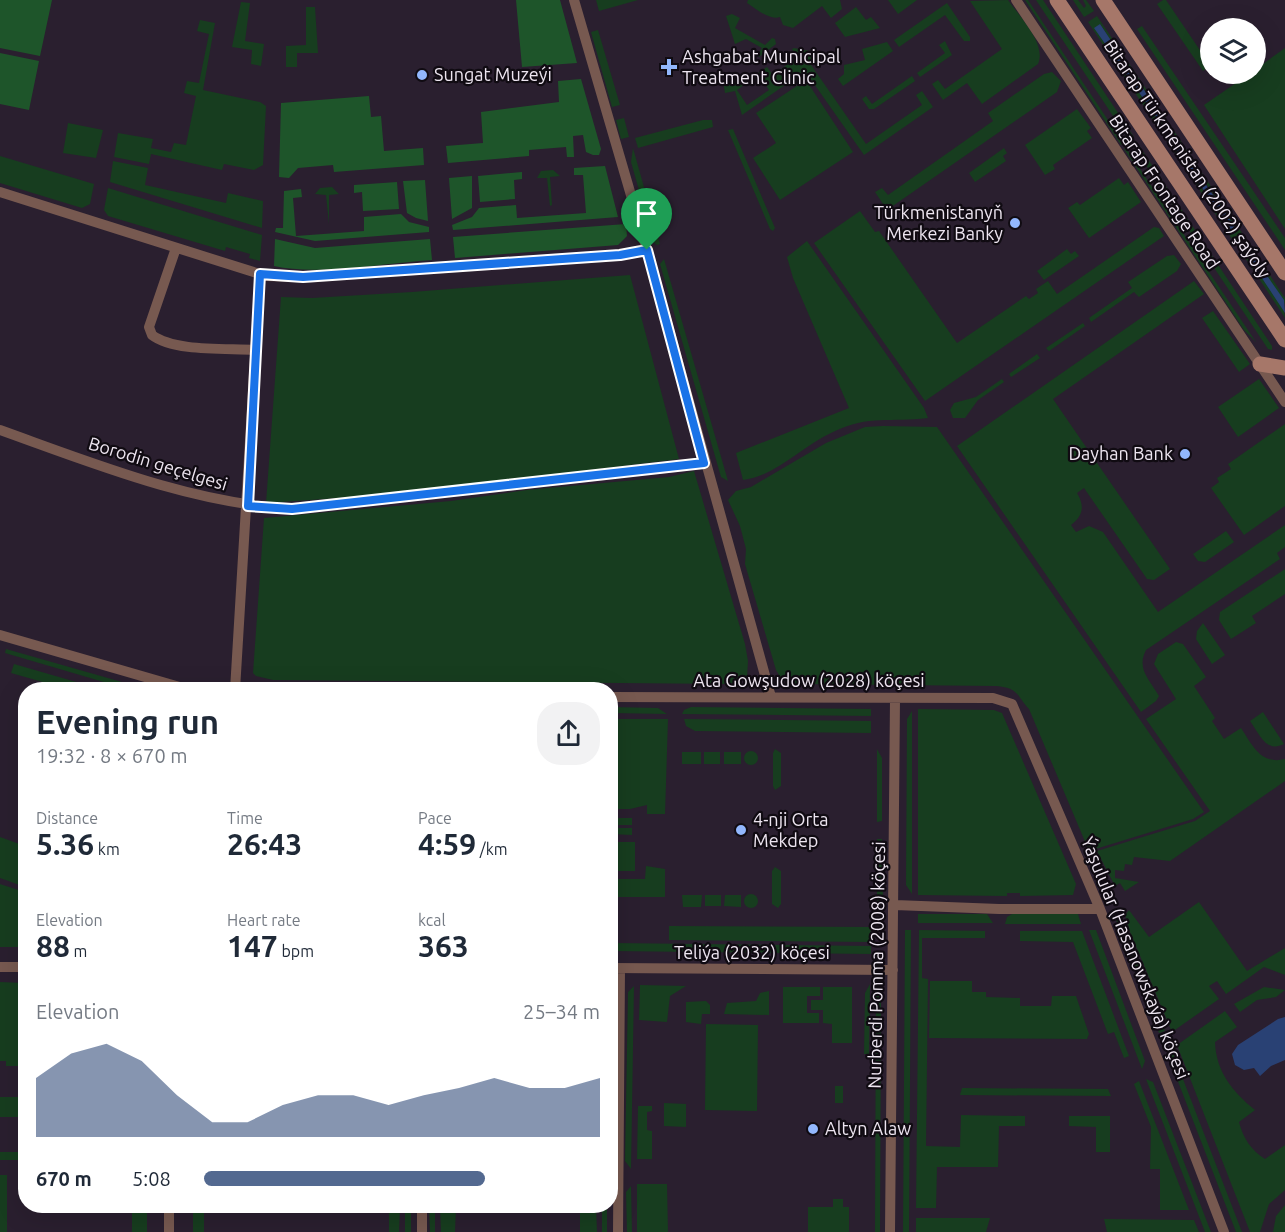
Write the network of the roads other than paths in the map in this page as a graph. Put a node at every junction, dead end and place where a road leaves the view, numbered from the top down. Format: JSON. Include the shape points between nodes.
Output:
{"nodes":[{"id":1,"x":574,"y":0,"type":"edge"},
{"id":2,"x":1016,"y":0,"type":"edge"},
{"id":3,"x":1057,"y":0,"type":"edge"},
{"id":4,"x":1103,"y":0,"type":"edge"},
{"id":5,"x":0,"y":192,"type":"edge"},
{"id":6,"x":176,"y":248,"type":"junction"},
{"id":7,"x":647,"y":250,"type":"junction"},
{"id":8,"x":1285,"y":273,"type":"edge"},
{"id":9,"x":260,"y":274,"type":"junction"},
{"id":10,"x":1285,"y":340,"type":"edge"},
{"id":11,"x":256,"y":350,"type":"junction"},
{"id":12,"x":1260,"y":364,"type":"junction"},
{"id":13,"x":1285,"y":369,"type":"edge"},
{"id":14,"x":1285,"y":402,"type":"edge"},
{"id":15,"x":0,"y":430,"type":"edge"},
{"id":16,"x":704,"y":463,"type":"junction"},
{"id":17,"x":248,"y":506,"type":"junction"},
{"id":18,"x":0,"y":635,"type":"edge"},
{"id":19,"x":162,"y":682,"type":"edge"},
{"id":20,"x":236,"y":682,"type":"edge"},
{"id":21,"x":618,"y":697,"type":"edge"},
{"id":22,"x":771,"y":698,"type":"junction"},
{"id":23,"x":895,"y":699,"type":"junction"},
{"id":24,"x":1006,"y":700,"type":"joint"},
{"id":25,"x":895,"y":905,"type":"junction"},
{"id":26,"x":1100,"y":909,"type":"junction"},
{"id":27,"x":0,"y":967,"type":"edge"},
{"id":28,"x":18,"y":967,"type":"edge"},
{"id":29,"x":618,"y":968,"type":"edge"},
{"id":30,"x":893,"y":970,"type":"junction"},
{"id":31,"x":169,"y":1213,"type":"edge"},
{"id":32,"x":422,"y":1213,"type":"edge"},
{"id":33,"x":618,"y":1213,"type":"edge"},
{"id":34,"x":169,"y":1232,"type":"edge"},
{"id":35,"x":422,"y":1232,"type":"edge"},
{"id":36,"x":618,"y":1232,"type":"edge"},
{"id":37,"x":890,"y":1232,"type":"edge"},
{"id":38,"x":1224,"y":1232,"type":"edge"}],
"edges":[{"from":1,"to":7,"type":"street"},
{"from":2,"to":12,"type":"street","name":"Bitarap Frontage Road"},
{"from":3,"to":10,"type":"main road","name":"Bitarap Türkmenistan (2002) şaýoly"},
{"from":4,"to":8,"type":"main road","name":"Bitarap Türkmenistan (2002) şaýoly"},
{"from":5,"to":6,"type":"street"},
{"from":6,"to":9,"type":"street"},
{"from":6,"to":11,"type":"street","via":[[149,327],[152,335],[180,346]]},
{"from":7,"to":9,"type":"street","via":[[303,277]]},
{"from":7,"to":16,"type":"street"},
{"from":9,"to":11,"type":"street"},
{"from":11,"to":17,"type":"street"},
{"from":12,"to":13,"type":"main road"},
{"from":12,"to":14,"type":"street","name":"Bitarap Frontage Road"},
{"from":15,"to":17,"type":"street","name":"Borodin geçelgesi","via":[[198,496]]},
{"from":16,"to":17,"type":"street","name":"Borodin geçelgesi","via":[[292,509]]},
{"from":16,"to":22,"type":"street"},
{"from":17,"to":20,"type":"street"},
{"from":18,"to":19,"type":"street"},
{"from":21,"to":22,"type":"street","name":"Ata Gowşudow (2028) köçesi"},
{"from":22,"to":23,"type":"street","name":"Ata Gowşudow (2028) köçesi"},
{"from":23,"to":24,"type":"street","name":"Ata Gowşudow (2028) köçesi"},
{"from":23,"to":25,"type":"street","name":"Nurberdi Pomma (2008) köçesi"},
{"from":24,"to":26,"type":"street","name":"Ýaşulular (Hasanowskaýa) köçesi","via":[[1015,711]]},
{"from":25,"to":26,"type":"street"},
{"from":25,"to":30,"type":"street","name":"Nurberdi Pomma (2008) köçesi"},
{"from":26,"to":38,"type":"street","name":"Ýaşulular (Hasanowskaýa) köçesi"},
{"from":27,"to":28,"type":"street"},
{"from":29,"to":30,"type":"street","name":"Teliýa (2032) köçesi"},
{"from":30,"to":37,"type":"street","name":"Nurberdi Pomma (2008) köçesi"},
{"from":31,"to":34,"type":"street"},
{"from":32,"to":35,"type":"street"},
{"from":33,"to":36,"type":"street"}]}
